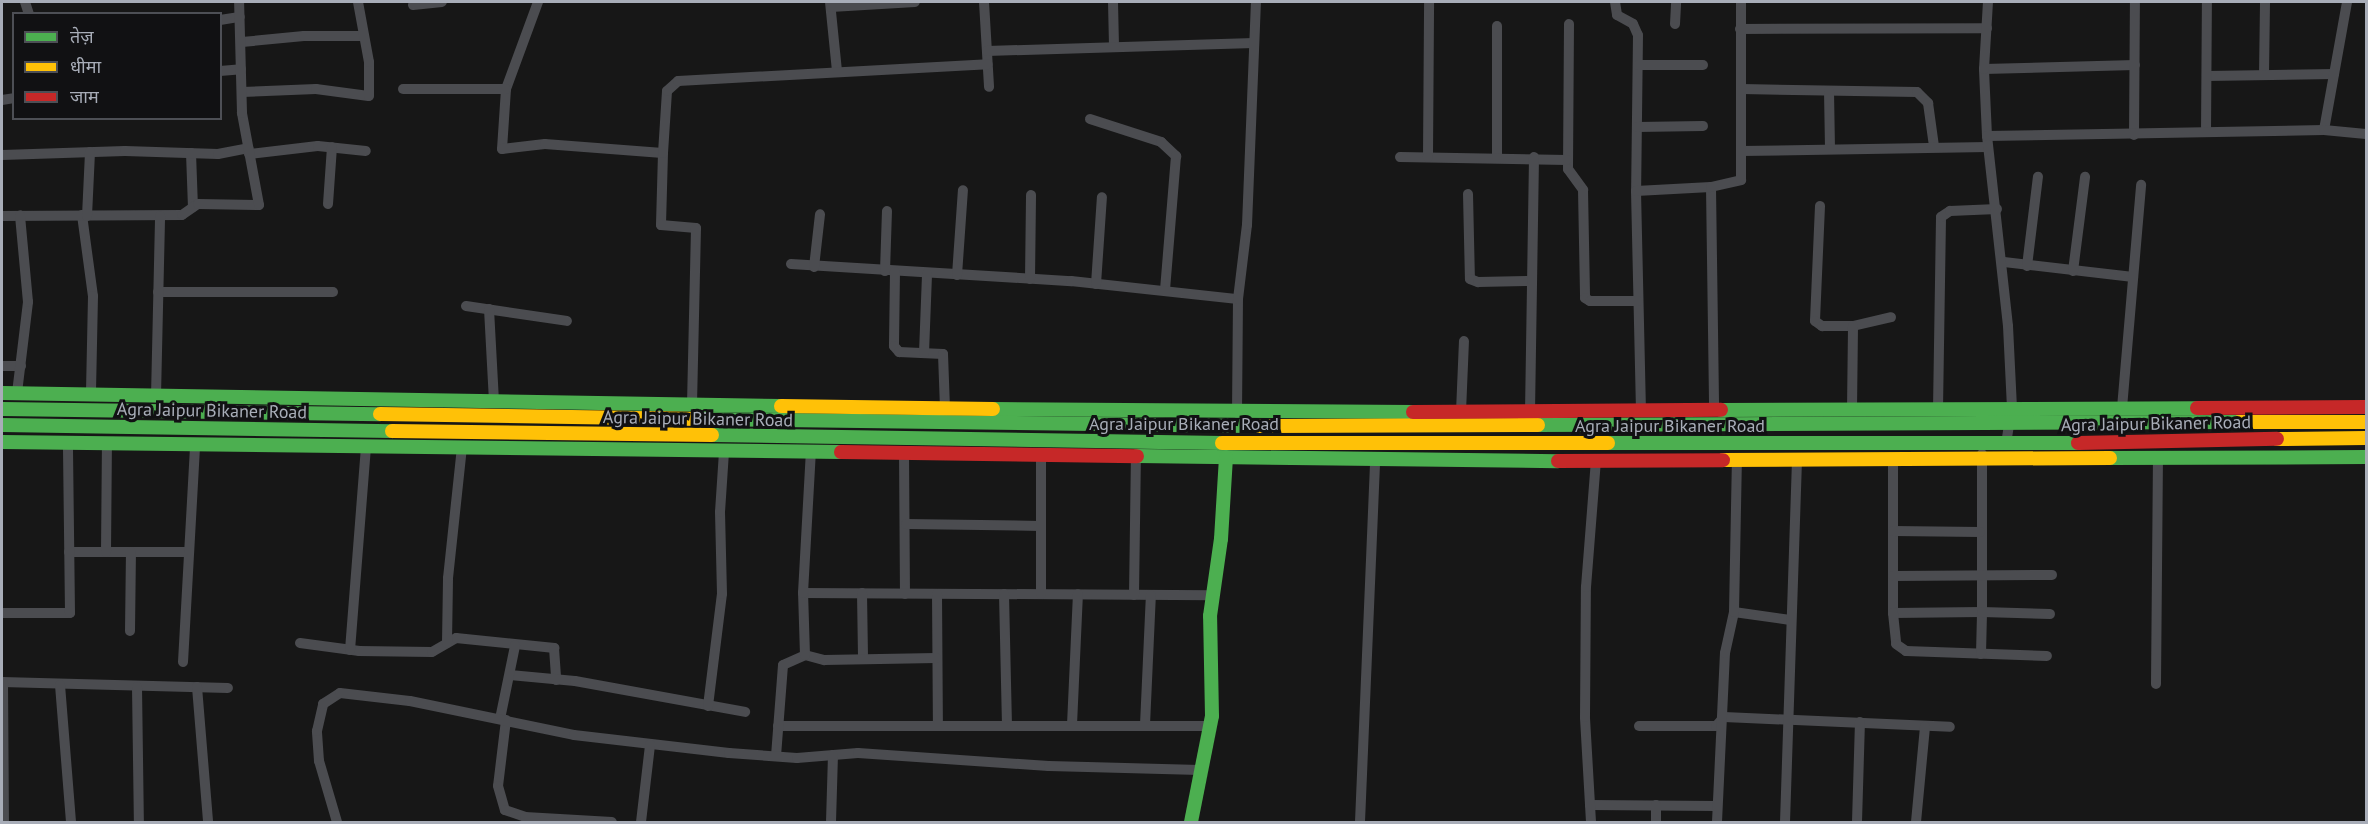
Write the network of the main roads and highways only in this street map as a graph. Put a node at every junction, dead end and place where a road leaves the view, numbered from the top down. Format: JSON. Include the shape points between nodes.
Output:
{"nodes":[{"id":1,"x":2,"y":393,"type":"edge"},
{"id":2,"x":2367,"y":407,"type":"edge"},
{"id":3,"x":2,"y":409,"type":"edge"},
{"id":4,"x":2367,"y":422,"type":"edge"},
{"id":5,"x":2,"y":425,"type":"edge"},
{"id":6,"x":2367,"y":438,"type":"edge"},
{"id":7,"x":2,"y":442,"type":"edge"},
{"id":8,"x":1226,"y":457,"type":"junction"},
{"id":9,"x":2367,"y":457,"type":"edge"},
{"id":10,"x":1191,"y":822,"type":"edge"}],
"edges":[{"from":1,"to":2,"type":"main road","via":[[1237,413]]},
{"from":3,"to":4,"type":"main road","name":"Agra Jaipur Bikaner Road","via":[[1236,426]]},
{"from":5,"to":6,"type":"main road","name":"Agra Jaipur Bikaner Road","via":[[916,440],[2007,444]]},
{"from":7,"to":8,"type":"main road"},
{"from":8,"to":9,"type":"main road","via":[[1893,462]]},
{"from":8,"to":10,"type":"main road","via":[[1213,595],[1210,726]]}]}
